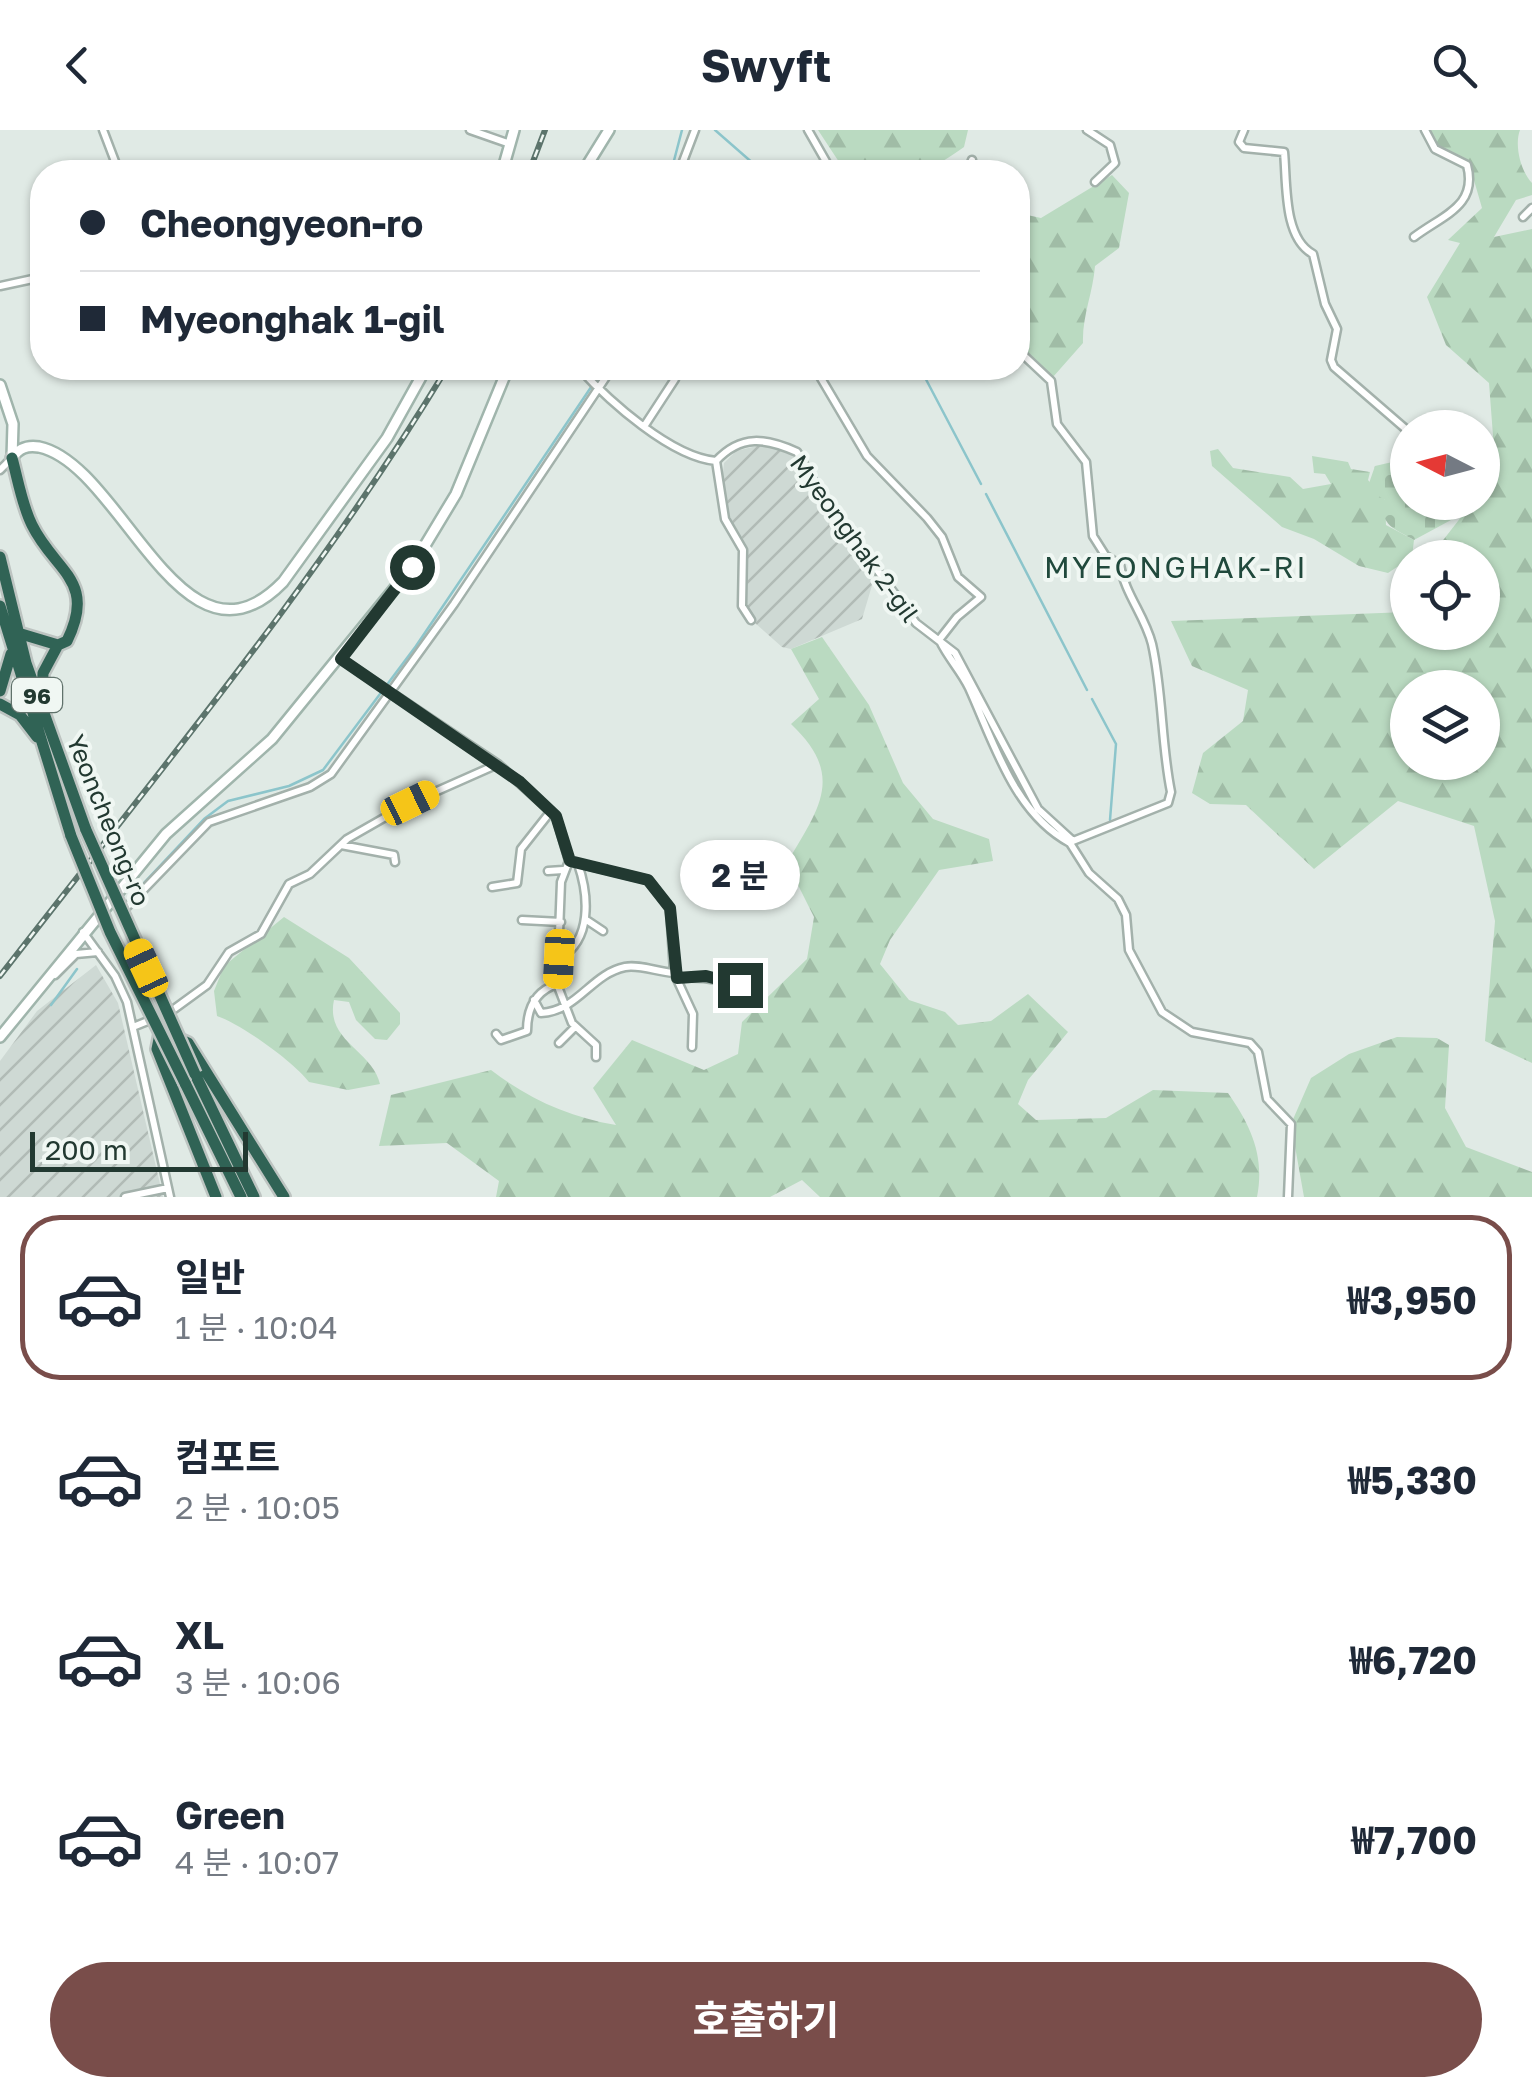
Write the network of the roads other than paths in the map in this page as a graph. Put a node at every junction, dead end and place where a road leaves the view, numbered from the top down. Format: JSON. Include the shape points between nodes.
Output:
{"nodes":[{"id":1,"x":103,"y":130,"type":"edge"},
{"id":2,"x":470,"y":130,"type":"edge"},
{"id":3,"x":514,"y":130,"type":"edge"},
{"id":4,"x":695,"y":130,"type":"edge"},
{"id":5,"x":808,"y":130,"type":"edge"},
{"id":6,"x":1087,"y":130,"type":"edge"},
{"id":7,"x":1244,"y":130,"type":"edge"},
{"id":8,"x":1424,"y":130,"type":"edge"},
{"id":9,"x":604,"y":132,"type":"edge"},
{"id":10,"x":512,"y":144,"type":"junction"},
{"id":11,"x":114,"y":160,"type":"edge"},
{"id":12,"x":506,"y":160,"type":"edge"},
{"id":13,"x":590,"y":160,"type":"edge"},
{"id":14,"x":684,"y":160,"type":"edge"},
{"id":15,"x":825,"y":160,"type":"edge"},
{"id":16,"x":1095,"y":182,"type":"dead end"},
{"id":17,"x":1532,"y":208,"type":"edge"},
{"id":18,"x":1523,"y":217,"type":"dead end"},
{"id":19,"x":1414,"y":237,"type":"dead end"},
{"id":20,"x":30,"y":280,"type":"edge"},
{"id":21,"x":0,"y":286,"type":"edge"},
{"id":22,"x":1030,"y":361,"type":"edge"},
{"id":23,"x":419,"y":380,"type":"edge"},
{"id":24,"x":503,"y":380,"type":"edge"},
{"id":25,"x":590,"y":380,"type":"edge"},
{"id":26,"x":603,"y":380,"type":"edge"},
{"id":27,"x":674,"y":380,"type":"edge"},
{"id":28,"x":822,"y":380,"type":"edge"},
{"id":29,"x":0,"y":385,"type":"edge"},
{"id":30,"x":598,"y":387,"type":"junction"},
{"id":31,"x":1390,"y":415,"type":"edge"},
{"id":32,"x":645,"y":425,"type":"junction"},
{"id":33,"x":12,"y":458,"type":"junction"},
{"id":34,"x":716,"y":461,"type":"junction"},
{"id":35,"x":0,"y":470,"type":"edge"},
{"id":36,"x":0,"y":557,"type":"edge"},
{"id":37,"x":0,"y":606,"type":"edge"},
{"id":38,"x":750,"y":620,"type":"dead end"},
{"id":39,"x":18,"y":632,"type":"junction"},
{"id":40,"x":939,"y":640,"type":"junction"},
{"id":41,"x":58,"y":644,"type":"junction"},
{"id":42,"x":12,"y":649,"type":"junction"},
{"id":43,"x":341,"y":659,"type":"junction"},
{"id":44,"x":0,"y":691,"type":"edge"},
{"id":45,"x":388,"y":692,"type":"junction"},
{"id":46,"x":0,"y":704,"type":"edge"},
{"id":47,"x":48,"y":730,"type":"junction"},
{"id":48,"x":44,"y":747,"type":"junction"},
{"id":49,"x":498,"y":764,"type":"junction"},
{"id":50,"x":551,"y":811,"type":"junction"},
{"id":51,"x":1072,"y":842,"type":"junction"},
{"id":52,"x":340,"y":845,"type":"junction"},
{"id":53,"x":395,"y":862,"type":"dead end"},
{"id":54,"x":574,"y":863,"type":"junction"},
{"id":55,"x":563,"y":870,"type":"junction"},
{"id":56,"x":548,"y":871,"type":"dead end"},
{"id":57,"x":492,"y":887,"type":"dead end"},
{"id":58,"x":121,"y":913,"type":"junction"},
{"id":59,"x":585,"y":918,"type":"junction"},
{"id":60,"x":522,"y":920,"type":"dead end"},
{"id":61,"x":560,"y":922,"type":"junction"},
{"id":62,"x":603,"y":931,"type":"dead end"},
{"id":63,"x":83,"y":932,"type":"junction"},
{"id":64,"x":98,"y":952,"type":"junction"},
{"id":65,"x":559,"y":959,"type":"junction"},
{"id":66,"x":675,"y":976,"type":"junction"},
{"id":67,"x":557,"y":984,"type":"junction"},
{"id":68,"x":38,"y":988,"type":"junction"},
{"id":69,"x":751,"y":994,"type":"dead end"},
{"id":70,"x":534,"y":1000,"type":"junction"},
{"id":71,"x":566,"y":1008,"type":"junction"},
{"id":72,"x":133,"y":1027,"type":"junction"},
{"id":73,"x":574,"y":1027,"type":"junction"},
{"id":74,"x":496,"y":1034,"type":"dead end"},
{"id":75,"x":0,"y":1037,"type":"edge"},
{"id":76,"x":559,"y":1043,"type":"dead end"},
{"id":77,"x":692,"y":1047,"type":"dead end"},
{"id":78,"x":596,"y":1057,"type":"dead end"},
{"id":79,"x":189,"y":1078,"type":"junction"},
{"id":80,"x":169,"y":1192,"type":"edge"},
{"id":81,"x":125,"y":1197,"type":"edge"},
{"id":82,"x":216,"y":1197,"type":"edge"},
{"id":83,"x":242,"y":1197,"type":"edge"},
{"id":84,"x":254,"y":1197,"type":"edge"},
{"id":85,"x":284,"y":1197,"type":"edge"},
{"id":86,"x":1288,"y":1197,"type":"edge"}],
"edges":[{"from":1,"to":11,"type":"street"},
{"from":2,"to":10,"type":"street"},
{"from":3,"to":10,"type":"main road"},
{"from":4,"to":14,"type":"street"},
{"from":5,"to":15,"type":"street"},
{"from":6,"to":16,"type":"street","via":[[1110,145],[1115,163]]},
{"from":7,"to":31,"type":"street","via":[[1238,142],[1244,148],[1284,152],[1294,235],[1313,254],[1337,329],[1334,367]]},
{"from":8,"to":19,"type":"street","via":[[1435,149],[1466,165],[1472,185],[1467,199]]},
{"from":9,"to":13,"type":"main road"},
{"from":10,"to":12,"type":"main road"},
{"from":17,"to":18,"type":"street"},
{"from":20,"to":21,"type":"street"},
{"from":22,"to":51,"type":"street","via":[[1051,381],[1056,424],[1086,462],[1094,536],[1120,565],[1148,629],[1172,792],[1168,803]]},
{"from":23,"to":33,"type":"main road","via":[[322,532],[284,582],[252,607],[210,605],[184,589],[85,474],[46,449],[18,449]]},
{"from":24,"to":43,"type":"main road","via":[[446,513]]},
{"from":25,"to":30,"type":"street"},
{"from":26,"to":30,"type":"street"},
{"from":27,"to":32,"type":"street"},
{"from":28,"to":40,"type":"street","name":"Myeonghak 2-gil","via":[[867,456],[927,518],[958,577],[982,597]]},
{"from":29,"to":33,"type":"main road","via":[[13,424]]},
{"from":30,"to":32,"type":"street"},
{"from":30,"to":45,"type":"street"},
{"from":32,"to":34,"type":"street","via":[[689,454]]},
{"from":33,"to":35,"type":"street"},
{"from":33,"to":41,"type":"highway","via":[[32,526],[73,578],[78,596],[77,621],[67,641]]},
{"from":34,"to":38,"type":"street","via":[[724,518],[743,550],[742,606]]},
{"from":34,"to":40,"type":"street","name":"Myeonghak 2-gil","via":[[752,440],[797,452],[900,602]]},
{"from":36,"to":39,"type":"highway","name":"Yeoncheong-ro","number":"96"},
{"from":37,"to":42,"type":"highway","name":"Yeoncheong-ro","number":"96"},
{"from":39,"to":41,"type":"highway"},
{"from":39,"to":47,"type":"highway","name":"Yeoncheong-ro","number":"96"},
{"from":40,"to":51,"type":"street","name":"Myeonghak 2-gil","via":[[966,671],[1038,810]]},
{"from":41,"to":47,"type":"highway","via":[[41,687]]},
{"from":42,"to":44,"type":"highway"},
{"from":42,"to":48,"type":"highway","name":"Yeoncheong-ro","number":"96"},
{"from":43,"to":45,"type":"street"},
{"from":43,"to":63,"type":"main road","via":[[272,739],[166,834]]},
{"from":45,"to":49,"type":"street"},
{"from":45,"to":58,"type":"street","via":[[331,774],[209,822]]},
{"from":46,"to":48,"type":"highway","via":[[20,716]]},
{"from":47,"to":58,"type":"highway","name":"Yeoncheong-ro","number":"96","bridge":true},
{"from":48,"to":79,"type":"highway","name":"Yeoncheong-ro","number":"96","bridge":true,"via":[[110,932]]},
{"from":49,"to":50,"type":"street"},
{"from":49,"to":52,"type":"street","via":[[410,803]]},
{"from":50,"to":54,"type":"street"},
{"from":50,"to":57,"type":"street","via":[[521,849],[517,883]]},
{"from":51,"to":86,"type":"street","name":"Myeonghak 2-gil","via":[[1126,914],[1129,950],[1153,1002],[1180,1027],[1250,1044],[1258,1052],[1268,1100],[1291,1124]]},
{"from":52,"to":53,"type":"street","via":[[394,855]]},
{"from":52,"to":72,"type":"street","via":[[290,884],[261,934],[229,952],[207,985],[170,1012]]},
{"from":54,"to":55,"type":"street"},
{"from":54,"to":59,"type":"street"},
{"from":54,"to":66,"type":"street","via":[[648,880],[670,908]]},
{"from":55,"to":56,"type":"street"},
{"from":55,"to":61,"type":"street"},
{"from":58,"to":79,"type":"highway","name":"Yeoncheong-ro","number":"96","bridge":true,"via":[[179,1039]]},
{"from":59,"to":62,"type":"street"},
{"from":59,"to":65,"type":"street","via":[[580,943]]},
{"from":60,"to":61,"type":"street"},
{"from":61,"to":65,"type":"street"},
{"from":63,"to":64,"type":"street"},
{"from":63,"to":68,"type":"main road"},
{"from":64,"to":68,"type":"street","via":[[76,954]]},
{"from":64,"to":72,"type":"street","via":[[115,976]]},
{"from":65,"to":67,"type":"street"},
{"from":66,"to":69,"type":"street","via":[[706,976]]},
{"from":66,"to":71,"type":"street","via":[[629,966],[607,973]]},
{"from":66,"to":77,"type":"street","via":[[693,1014]]},
{"from":67,"to":70,"type":"street"},
{"from":67,"to":71,"type":"street"},
{"from":68,"to":75,"type":"main road"},
{"from":70,"to":71,"type":"street","via":[[541,1013]]},
{"from":70,"to":74,"type":"street","via":[[527,1031],[500,1040]]},
{"from":71,"to":73,"type":"street"},
{"from":72,"to":80,"type":"street"},
{"from":73,"to":76,"type":"street"},
{"from":73,"to":78,"type":"street","via":[[592,1040]]},
{"from":79,"to":82,"type":"highway"},
{"from":79,"to":83,"type":"highway","name":"Yeoncheong-ro","number":"96"},
{"from":79,"to":84,"type":"highway","name":"Yeoncheong-ro","number":"96"},
{"from":79,"to":85,"type":"highway"},
{"from":80,"to":81,"type":"street"}]}
